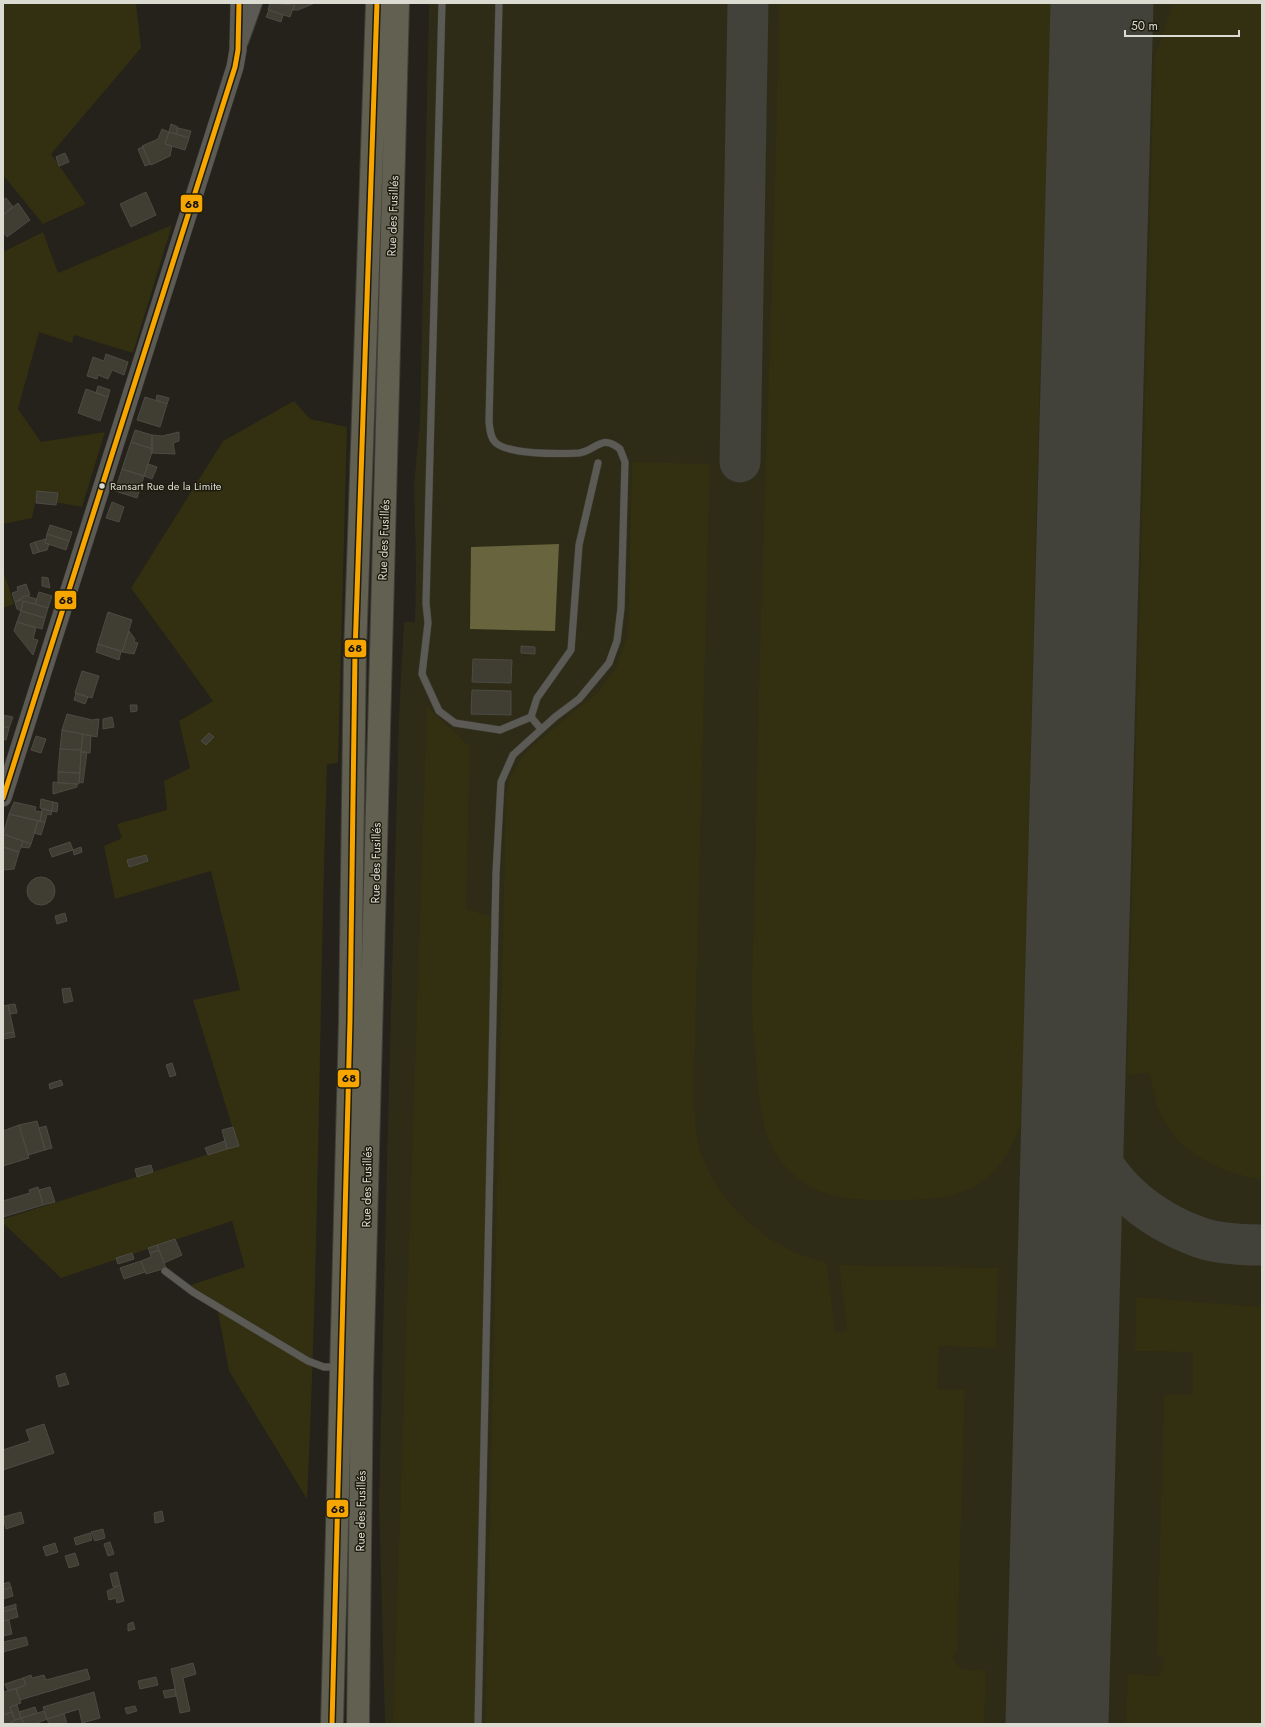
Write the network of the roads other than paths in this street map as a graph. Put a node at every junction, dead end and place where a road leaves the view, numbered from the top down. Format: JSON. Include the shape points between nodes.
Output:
{"nodes":[{"id":1,"x":239,"y":3,"type":"edge"},
{"id":2,"x":255,"y":3,"type":"edge"},
{"id":3,"x":377,"y":3,"type":"edge"},
{"id":4,"x":398,"y":3,"type":"edge"},
{"id":5,"x":442,"y":3,"type":"edge"},
{"id":6,"x":499,"y":3,"type":"edge"},
{"id":7,"x":238,"y":50,"type":"junction"},
{"id":8,"x":598,"y":463,"type":"dead end"},
{"id":9,"x":531,"y":718,"type":"junction"},
{"id":10,"x":541,"y":729,"type":"junction"},
{"id":11,"x":3,"y":798,"type":"edge"},
{"id":12,"x":165,"y":1272,"type":"dead end"},
{"id":13,"x":340,"y":1367,"type":"junction"},
{"id":14,"x":332,"y":1724,"type":"edge"},
{"id":15,"x":358,"y":1724,"type":"edge"},
{"id":16,"x":478,"y":1724,"type":"edge"}],
"edges":[{"from":1,"to":7,"type":"street"},
{"from":2,"to":7,"type":"street"},
{"from":3,"to":13,"type":"highway","name":"Rue des Fusillés","via":[[355,645],[350,1020]]},
{"from":4,"to":15,"type":"highway","name":"Rue des Fusillés","via":[[362,1381]]},
{"from":5,"to":9,"type":"lane","via":[[429,449],[426,602],[428,623],[422,674],[438,711],[455,724],[500,730]]},
{"from":6,"to":10,"type":"lane","via":[[490,434],[503,448],[518,452],[579,453],[597,444],[608,443],[620,449],[624,462],[621,608],[617,641],[609,663],[579,699]]},
{"from":7,"to":11,"type":"street","via":[[235,67]]},
{"from":8,"to":9,"type":"lane","via":[[579,545],[571,650],[537,698]]},
{"from":9,"to":10,"type":"lane"},
{"from":10,"to":16,"type":"lane","via":[[513,755],[501,782],[496,880]]},
{"from":12,"to":13,"type":"lane","via":[[193,1292],[308,1361]]},
{"from":13,"to":14,"type":"highway","name":"Rue des Fusillés"}]}
